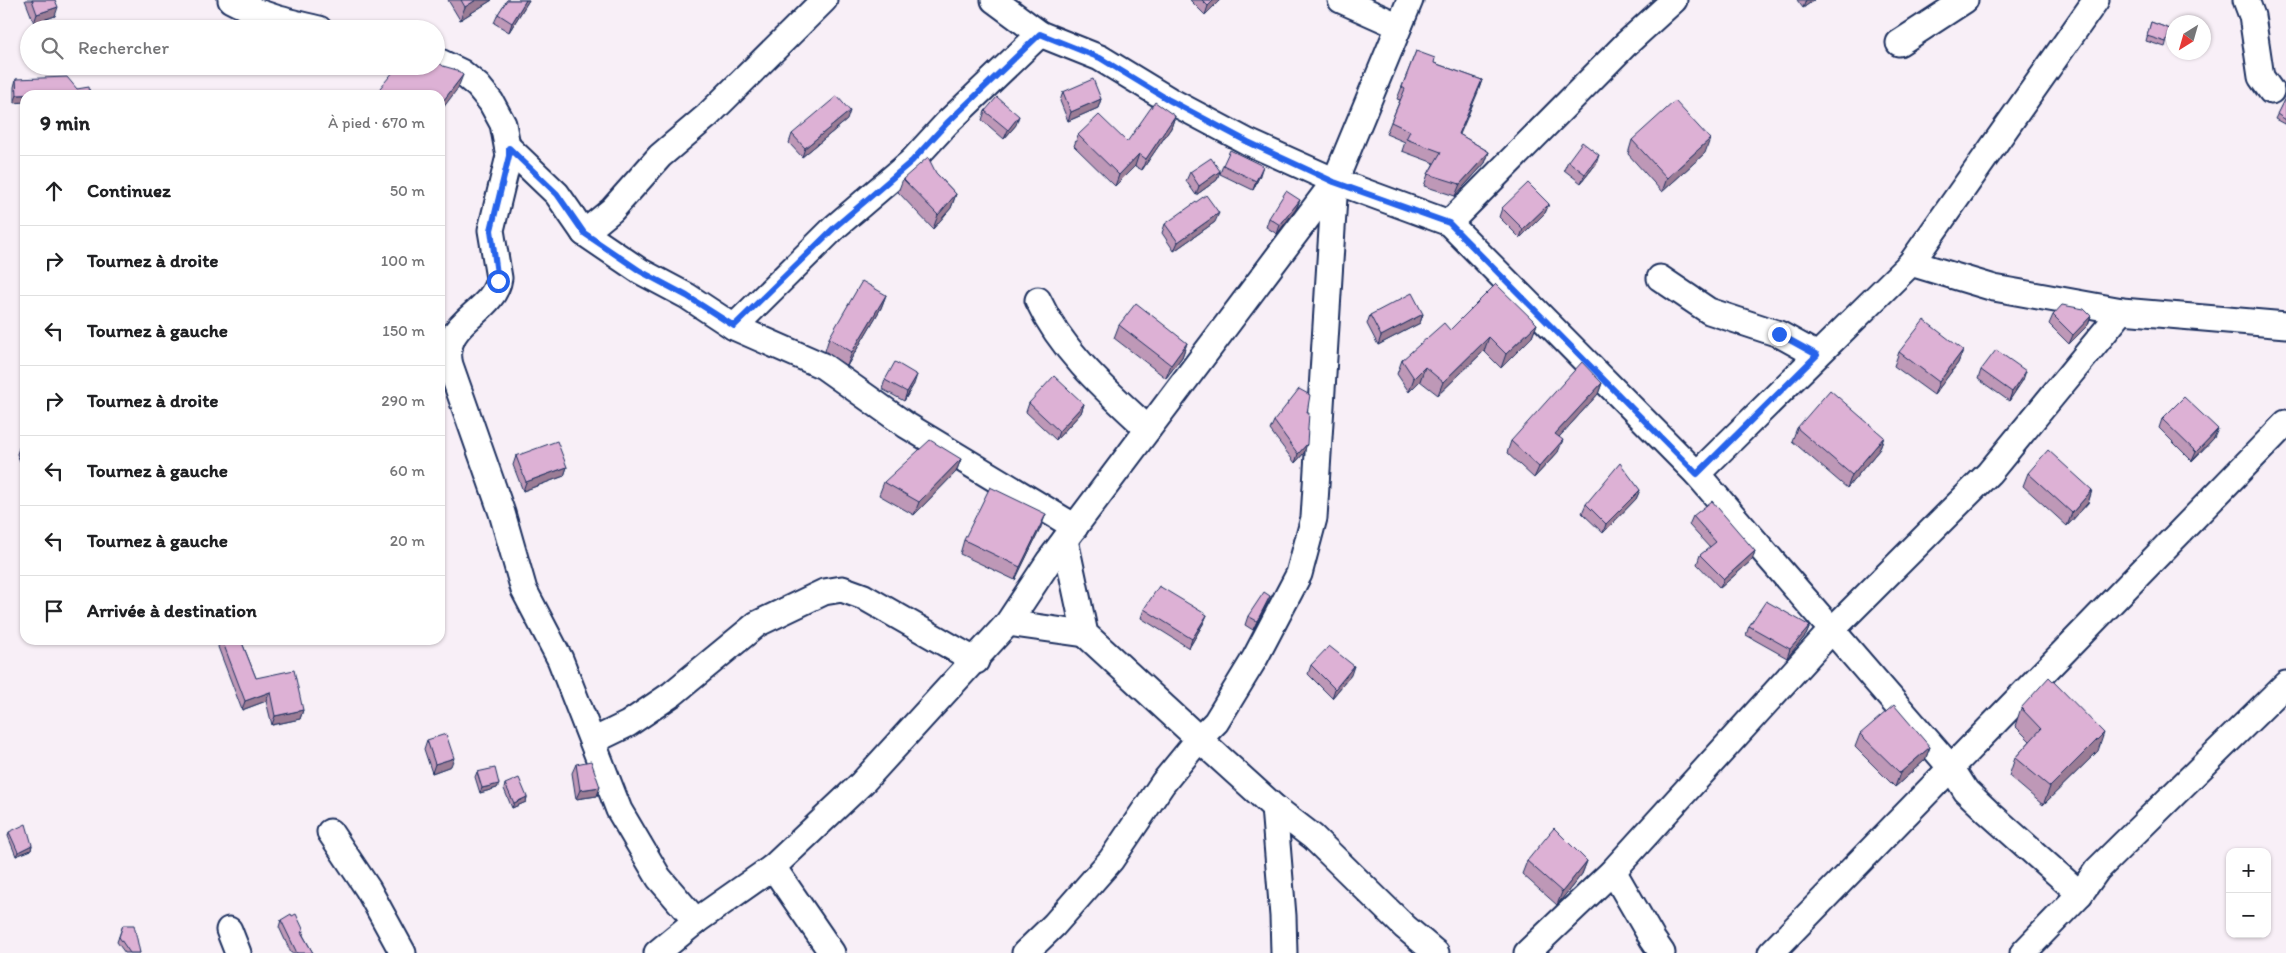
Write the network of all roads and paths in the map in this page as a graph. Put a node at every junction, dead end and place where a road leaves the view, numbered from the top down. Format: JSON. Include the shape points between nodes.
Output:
{"nodes":[{"id":1,"x":231,"y":0,"type":"edge"},
{"id":2,"x":824,"y":0,"type":"edge"},
{"id":3,"x":994,"y":0,"type":"edge"},
{"id":4,"x":1341,"y":0,"type":"edge"},
{"id":5,"x":1410,"y":0,"type":"edge"},
{"id":6,"x":1674,"y":0,"type":"edge"},
{"id":7,"x":1965,"y":0,"type":"edge"},
{"id":8,"x":2096,"y":0,"type":"edge"},
{"id":9,"x":2246,"y":0,"type":"edge"},
{"id":10,"x":284,"y":20,"type":"edge"},
{"id":11,"x":1399,"y":26,"type":"junction"},
{"id":12,"x":1040,"y":34,"type":"junction"},
{"id":13,"x":1899,"y":43,"type":"dead end"},
{"id":14,"x":445,"y":65,"type":"edge"},
{"id":15,"x":2271,"y":91,"type":"dead end"},
{"id":16,"x":509,"y":148,"type":"junction"},
{"id":17,"x":1334,"y":182,"type":"junction"},
{"id":18,"x":1449,"y":223,"type":"junction"},
{"id":19,"x":584,"y":233,"type":"junction"},
{"id":20,"x":1911,"y":263,"type":"junction"},
{"id":21,"x":1660,"y":278,"type":"dead end"},
{"id":22,"x":1038,"y":300,"type":"dead end"},
{"id":23,"x":2122,"y":311,"type":"junction"},
{"id":24,"x":2286,"y":325,"type":"edge"},
{"id":25,"x":734,"y":326,"type":"junction"},
{"id":26,"x":1817,"y":355,"type":"junction"},
{"id":27,"x":2286,"y":423,"type":"edge"},
{"id":28,"x":1148,"y":429,"type":"junction"},
{"id":29,"x":1697,"y":474,"type":"junction"},
{"id":30,"x":1070,"y":533,"type":"junction"},
{"id":31,"x":1008,"y":623,"type":"junction"},
{"id":32,"x":1831,"y":631,"type":"junction"},
{"id":33,"x":1085,"y":634,"type":"junction"},
{"id":34,"x":976,"y":661,"type":"junction"},
{"id":35,"x":2286,"y":684,"type":"edge"},
{"id":36,"x":1199,"y":740,"type":"junction"},
{"id":37,"x":593,"y":741,"type":"junction"},
{"id":38,"x":1952,"y":769,"type":"junction"},
{"id":39,"x":1274,"y":807,"type":"junction"},
{"id":40,"x":330,"y":832,"type":"dead end"},
{"id":41,"x":773,"y":867,"type":"junction"},
{"id":42,"x":1613,"y":871,"type":"junction"},
{"id":43,"x":2080,"y":894,"type":"junction"},
{"id":44,"x":696,"y":921,"type":"junction"},
{"id":45,"x":229,"y":930,"type":"dead end"},
{"id":46,"x":238,"y":953,"type":"edge"},
{"id":47,"x":403,"y":953,"type":"edge"},
{"id":48,"x":657,"y":953,"type":"edge"},
{"id":49,"x":832,"y":953,"type":"edge"},
{"id":50,"x":1025,"y":953,"type":"edge"},
{"id":51,"x":1284,"y":953,"type":"edge"},
{"id":52,"x":1436,"y":953,"type":"edge"},
{"id":53,"x":1527,"y":953,"type":"edge"},
{"id":54,"x":1662,"y":953,"type":"edge"},
{"id":55,"x":1771,"y":953,"type":"edge"},
{"id":56,"x":2023,"y":953,"type":"edge"}],
"edges":[{"from":1,"to":10,"type":"street"},
{"from":2,"to":19,"type":"street","via":[[736,89],[660,156],[612,210]]},
{"from":3,"to":12,"type":"street"},
{"from":4,"to":11,"type":"street"},
{"from":5,"to":11,"type":"street"},
{"from":6,"to":18,"type":"street","via":[[1626,44]]},
{"from":7,"to":13,"type":"street"},
{"from":8,"to":20,"type":"street"},
{"from":9,"to":15,"type":"street","via":[[2252,16],[2261,77]]},
{"from":11,"to":17,"type":"street"},
{"from":12,"to":17,"type":"street","via":[[1100,58],[1248,142]]},
{"from":12,"to":25,"type":"street","via":[[912,161],[835,227]]},
{"from":14,"to":16,"type":"street","via":[[468,77],[484,92],[498,113]]},
{"from":16,"to":19,"type":"street","via":[[557,194]]},
{"from":16,"to":37,"type":"street","via":[[491,230],[499,278],[490,296],[451,338],[449,361],[502,513],[524,590],[560,659]]},
{"from":17,"to":18,"type":"street"},
{"from":17,"to":28,"type":"street"},
{"from":17,"to":36,"type":"street","via":[[1314,518],[1299,574],[1250,666],[1216,722]]},
{"from":18,"to":29,"type":"street"},
{"from":19,"to":25,"type":"street","via":[[640,271]]},
{"from":20,"to":23,"type":"street","via":[[1994,288]]},
{"from":20,"to":26,"type":"street"},
{"from":21,"to":26,"type":"street","via":[[1709,311],[1779,334]]},
{"from":22,"to":28,"type":"street","via":[[1048,323],[1099,384]]},
{"from":23,"to":24,"type":"street"},
{"from":23,"to":32,"type":"street","via":[[1989,472]]},
{"from":25,"to":30,"type":"street","via":[[823,366]]},
{"from":26,"to":29,"type":"street"},
{"from":27,"to":38,"type":"street"},
{"from":28,"to":30,"type":"street"},
{"from":29,"to":32,"type":"street"},
{"from":30,"to":31,"type":"street"},
{"from":30,"to":33,"type":"street"},
{"from":31,"to":33,"type":"street"},
{"from":31,"to":34,"type":"street"},
{"from":32,"to":38,"type":"street"},
{"from":32,"to":42,"type":"street"},
{"from":33,"to":36,"type":"street"},
{"from":34,"to":37,"type":"street","via":[[864,597],[842,589],[824,592],[757,624],[672,694],[628,724]]},
{"from":34,"to":41,"type":"street","via":[[862,783]]},
{"from":35,"to":43,"type":"street","via":[[2097,870]]},
{"from":36,"to":39,"type":"street"},
{"from":36,"to":50,"type":"street","via":[[1163,783],[1111,860]]},
{"from":37,"to":44,"type":"street","via":[[619,810],[659,878]]},
{"from":38,"to":43,"type":"street","via":[[1966,791]]},
{"from":38,"to":55,"type":"street"},
{"from":39,"to":51,"type":"street","via":[[1284,916]]},
{"from":39,"to":52,"type":"street","via":[[1313,837]]},
{"from":40,"to":47,"type":"street","via":[[368,890]]},
{"from":41,"to":44,"type":"street"},
{"from":41,"to":49,"type":"street"},
{"from":42,"to":53,"type":"street"},
{"from":42,"to":54,"type":"street"},
{"from":43,"to":56,"type":"street"},
{"from":44,"to":48,"type":"street"},
{"from":45,"to":46,"type":"street"}]}
